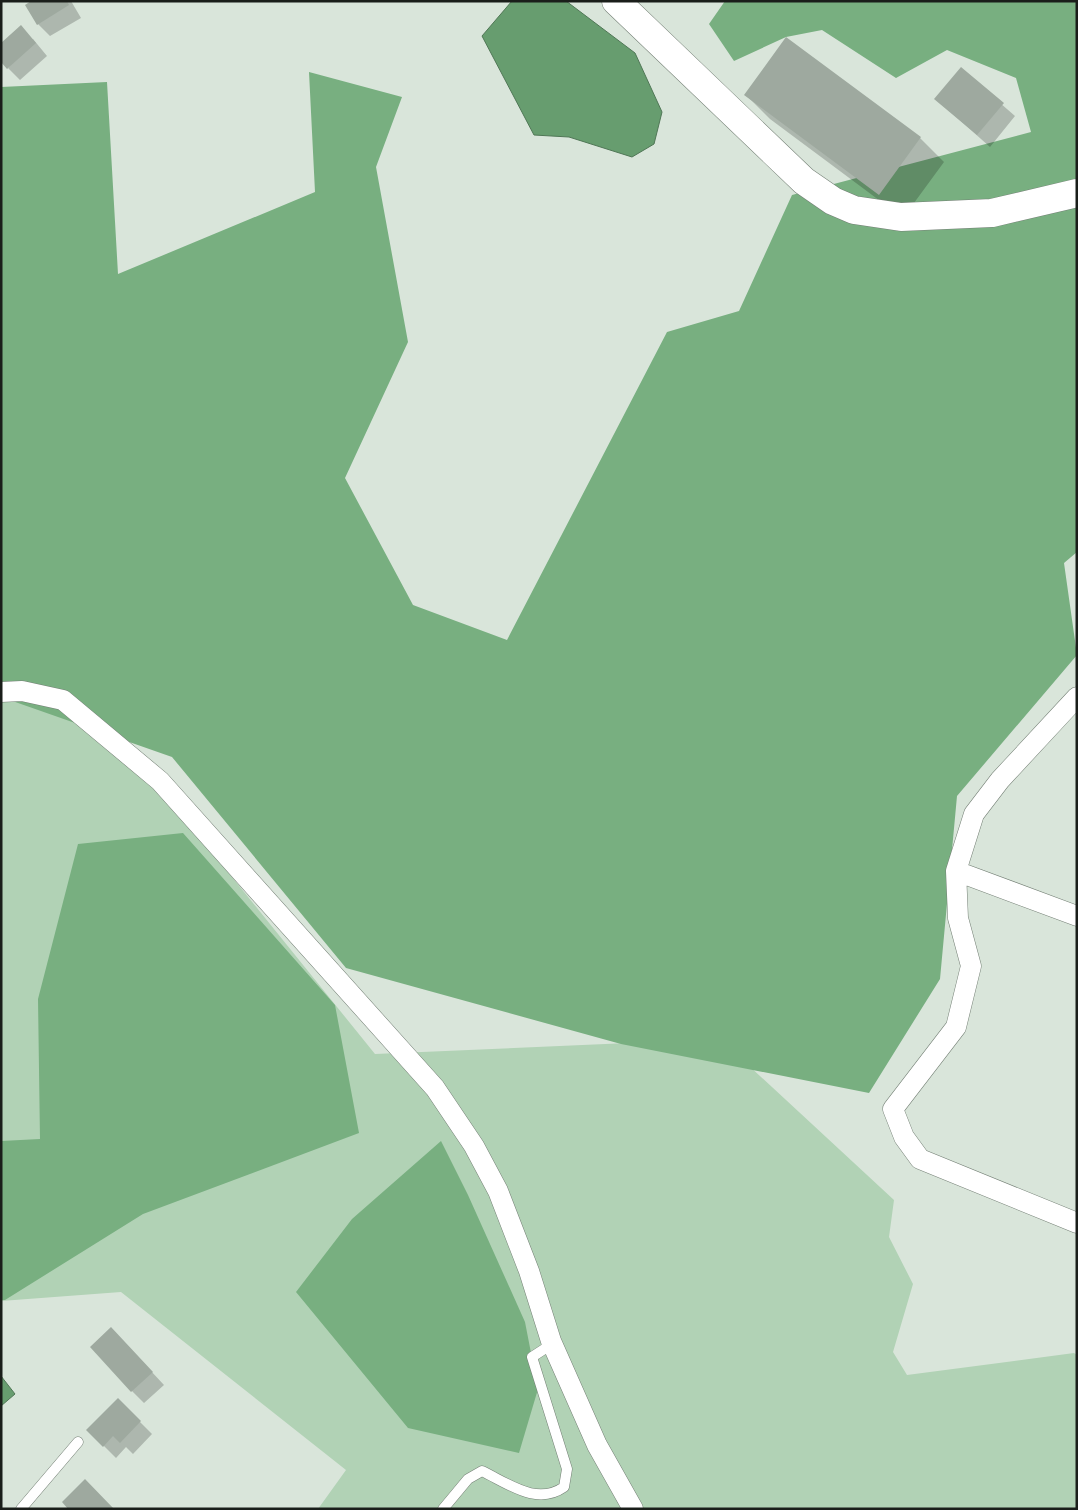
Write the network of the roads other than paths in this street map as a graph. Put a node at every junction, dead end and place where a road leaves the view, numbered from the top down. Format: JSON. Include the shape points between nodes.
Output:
{"nodes":[{"id":1,"x":616,"y":1,"type":"edge"},
{"id":2,"x":1077,"y":193,"type":"edge"},
{"id":3,"x":1,"y":692,"type":"edge"},
{"id":4,"x":1077,"y":697,"type":"edge"},
{"id":5,"x":956,"y":870,"type":"junction"},
{"id":6,"x":1077,"y":916,"type":"edge"},
{"id":7,"x":1077,"y":1223,"type":"edge"},
{"id":8,"x":552,"y":1344,"type":"junction"},
{"id":9,"x":78,"y":1442,"type":"dead end"},
{"id":10,"x":21,"y":1509,"type":"edge"},
{"id":11,"x":443,"y":1509,"type":"edge"},
{"id":12,"x":633,"y":1509,"type":"edge"}],
"edges":[{"from":1,"to":2,"type":"street","via":[[804,181],[854,210],[901,217],[992,213]]},
{"from":3,"to":8,"type":"street","via":[[22,690],[63,700],[160,781],[435,1088],[474,1146],[498,1191]]},
{"from":4,"to":5,"type":"street","via":[[1000,780],[974,814]]},
{"from":5,"to":6,"type":"street"},
{"from":5,"to":7,"type":"street","via":[[958,918],[971,966],[956,1027],[893,1109],[904,1137],[920,1159]]},
{"from":8,"to":11,"type":"lane","via":[[532,1357],[567,1469],[564,1487],[553,1494],[536,1496],[482,1471],[468,1479]]},
{"from":8,"to":12,"type":"street","via":[[598,1445]]},
{"from":9,"to":10,"type":"lane"}]}
